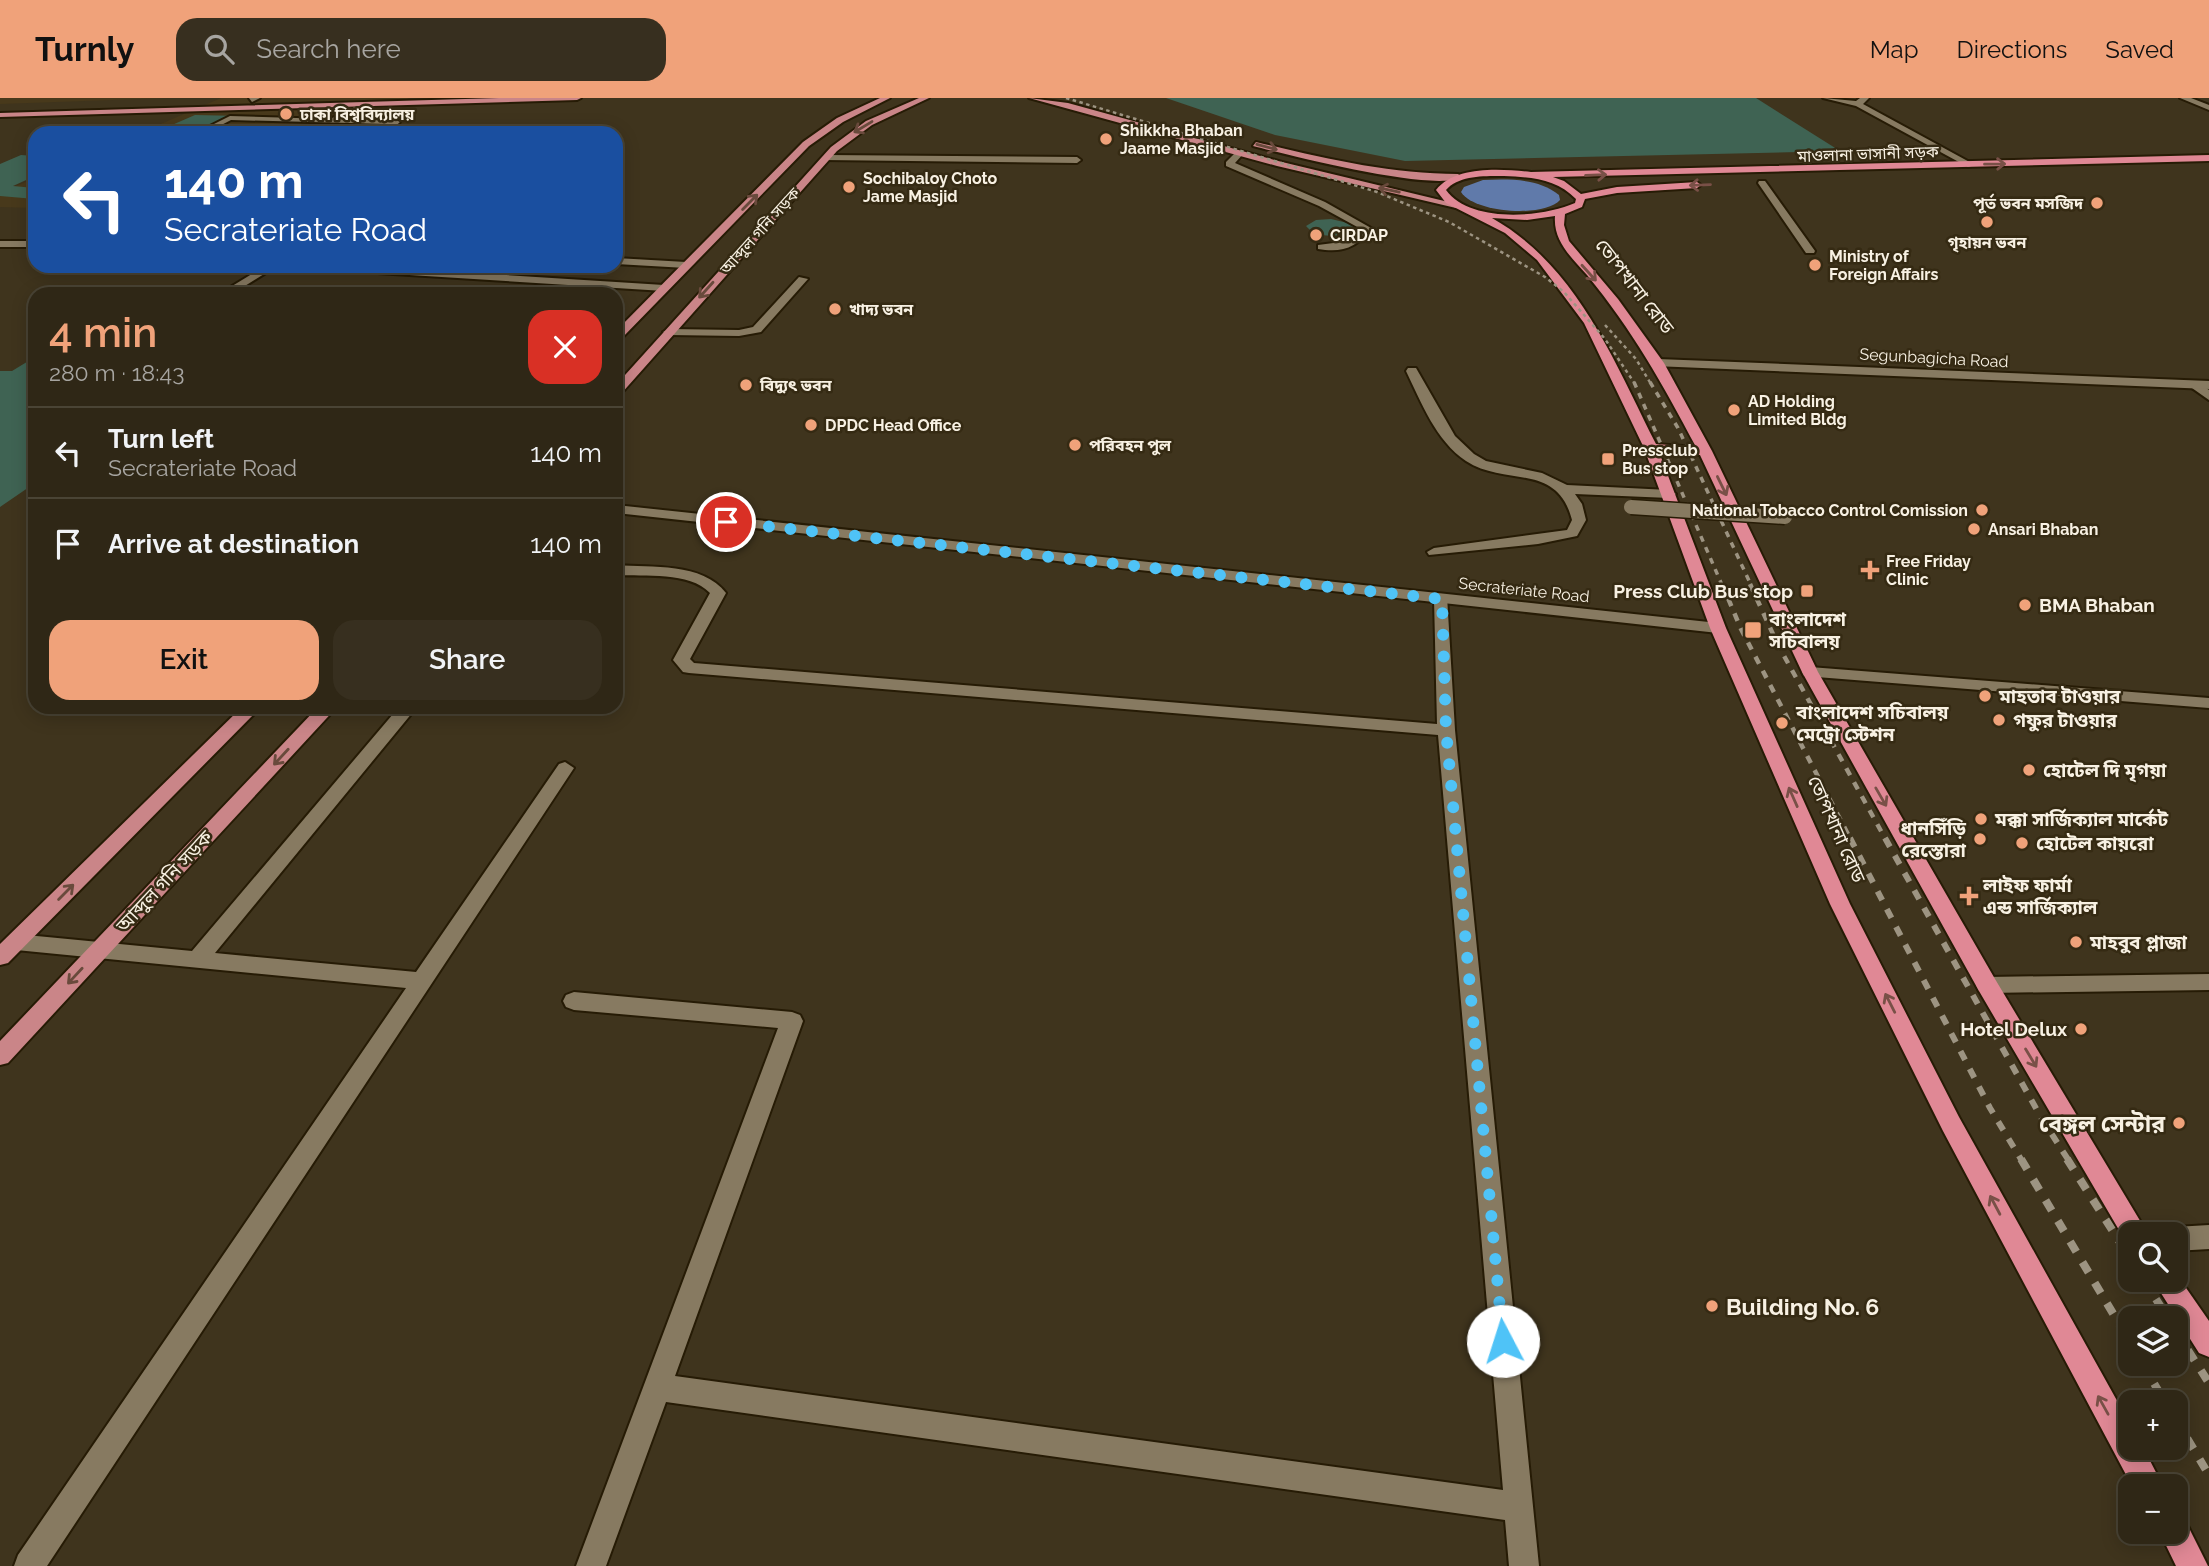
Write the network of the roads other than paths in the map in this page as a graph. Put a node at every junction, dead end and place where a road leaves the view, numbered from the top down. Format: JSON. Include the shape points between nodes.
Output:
{"nodes":[{"id":1,"x":317,"y":98,"type":"edge"},
{"id":2,"x":577,"y":98,"type":"edge"},
{"id":3,"x":886,"y":98,"type":"edge"},
{"id":4,"x":925,"y":98,"type":"edge"},
{"id":5,"x":1033,"y":98,"type":"edge"},
{"id":6,"x":1827,"y":98,"type":"edge"},
{"id":7,"x":2184,"y":98,"type":"edge"},
{"id":8,"x":254,"y":99,"type":"edge"},
{"id":9,"x":1862,"y":101,"type":"edge"},
{"id":10,"x":365,"y":104,"type":"junction"},
{"id":11,"x":0,"y":108,"type":"edge"},
{"id":12,"x":2209,"y":108,"type":"edge"},
{"id":13,"x":0,"y":115,"type":"edge"},
{"id":14,"x":307,"y":120,"type":"junction"},
{"id":15,"x":331,"y":121,"type":"junction"},
{"id":16,"x":214,"y":126,"type":"edge"},
{"id":17,"x":296,"y":126,"type":"edge"},
{"id":18,"x":391,"y":126,"type":"edge"},
{"id":19,"x":1244,"y":141,"type":"dead end"},
{"id":20,"x":1240,"y":153,"type":"junction"},
{"id":21,"x":826,"y":158,"type":"junction"},
{"id":22,"x":2209,"y":158,"type":"edge"},
{"id":23,"x":1077,"y":160,"type":"dead end"},
{"id":24,"x":1971,"y":165,"type":"junction"},
{"id":25,"x":1528,"y":175,"type":"junction"},
{"id":26,"x":1458,"y":177,"type":"junction"},
{"id":27,"x":1750,"y":183,"type":"dead end"},
{"id":28,"x":1762,"y":183,"type":"junction"},
{"id":29,"x":1775,"y":183,"type":"dead end"},
{"id":30,"x":1712,"y":185,"type":"dead end"},
{"id":31,"x":1580,"y":197,"type":"junction"},
{"id":32,"x":1464,"y":208,"type":"junction"},
{"id":33,"x":1560,"y":214,"type":"junction"},
{"id":34,"x":0,"y":244,"type":"edge"},
{"id":35,"x":28,"y":244,"type":"edge"},
{"id":36,"x":1322,"y":247,"type":"dead end"},
{"id":37,"x":1810,"y":251,"type":"dead end"},
{"id":38,"x":623,"y":261,"type":"edge"},
{"id":39,"x":686,"y":265,"type":"junction"},
{"id":40,"x":260,"y":273,"type":"edge"},
{"id":41,"x":425,"y":273,"type":"edge"},
{"id":42,"x":803,"y":279,"type":"dead end"},
{"id":43,"x":236,"y":287,"type":"edge"},
{"id":44,"x":664,"y":288,"type":"junction"},
{"id":45,"x":623,"y":331,"type":"edge"},
{"id":46,"x":668,"y":332,"type":"junction"},
{"id":47,"x":1658,"y":363,"type":"junction"},
{"id":48,"x":1412,"y":371,"type":"dead end"},
{"id":49,"x":623,"y":384,"type":"edge"},
{"id":50,"x":2202,"y":385,"type":"edge"},
{"id":51,"x":2209,"y":396,"type":"edge"},
{"id":52,"x":1651,"y":449,"type":"junction"},
{"id":53,"x":1705,"y":451,"type":"junction"},
{"id":54,"x":1561,"y":489,"type":"junction"},
{"id":55,"x":1670,"y":494,"type":"junction"},
{"id":56,"x":1631,"y":507,"type":"dead end"},
{"id":57,"x":623,"y":510,"type":"edge"},
{"id":58,"x":1785,"y":517,"type":"dead end"},
{"id":59,"x":1434,"y":552,"type":"dead end"},
{"id":60,"x":623,"y":570,"type":"edge"},
{"id":61,"x":1442,"y":599,"type":"junction"},
{"id":62,"x":1718,"y":628,"type":"junction"},
{"id":63,"x":1810,"y":672,"type":"junction"},
{"id":64,"x":2209,"y":703,"type":"edge"},
{"id":65,"x":245,"y":714,"type":"edge"},
{"id":66,"x":321,"y":714,"type":"edge"},
{"id":67,"x":402,"y":714,"type":"edge"},
{"id":68,"x":1446,"y":730,"type":"junction"},
{"id":69,"x":565,"y":768,"type":"dead end"},
{"id":70,"x":16,"y":942,"type":"junction"},
{"id":71,"x":100,"y":950,"type":"junction"},
{"id":72,"x":0,"y":957,"type":"edge"},
{"id":73,"x":197,"y":960,"type":"junction"},
{"id":74,"x":422,"y":981,"type":"junction"},
{"id":75,"x":2209,"y":982,"type":"edge"},
{"id":76,"x":1987,"y":985,"type":"junction"},
{"id":77,"x":574,"y":1000,"type":"dead end"},
{"id":78,"x":0,"y":1056,"type":"edge"},
{"id":79,"x":2129,"y":1222,"type":"edge"},
{"id":80,"x":2209,"y":1237,"type":"edge"},
{"id":81,"x":2188,"y":1238,"type":"edge"},
{"id":82,"x":2174,"y":1292,"type":"edge"},
{"id":83,"x":2209,"y":1344,"type":"edge"},
{"id":84,"x":657,"y":1387,"type":"junction"},
{"id":85,"x":2141,"y":1474,"type":"edge"},
{"id":86,"x":1519,"y":1507,"type":"junction"},
{"id":87,"x":2181,"y":1544,"type":"edge"},
{"id":88,"x":29,"y":1566,"type":"edge"},
{"id":89,"x":591,"y":1566,"type":"edge"},
{"id":90,"x":1524,"y":1566,"type":"edge"},
{"id":91,"x":2193,"y":1566,"type":"edge"}],
"edges":[{"from":1,"to":8,"type":"main road"},
{"from":2,"to":10,"type":"main road"},
{"from":39,"to":3,"type":"main road","name":"আব্দুল গনি সড়ক","one_way":true,"via":[[806,144],[840,120]]},
{"from":4,"to":21,"type":"main road","name":"আব্দুল গনি সড়ক","one_way":true,"via":[[857,130]]},
{"from":5,"to":20,"type":"main road"},
{"from":6,"to":9,"type":"street"},
{"from":7,"to":12,"type":"street"},
{"from":8,"to":11,"type":"main road"},
{"from":9,"to":24,"type":"street"},
{"from":10,"to":13,"type":"main road"},
{"from":10,"to":15,"type":"street"},
{"from":14,"to":15,"type":"street"},
{"from":14,"to":16,"type":"street","via":[[230,118]]},
{"from":14,"to":17,"type":"street"},
{"from":15,"to":18,"type":"street","via":[[396,122]]},
{"from":19,"to":26,"type":"main road","one_way":true,"via":[[1367,169]]},
{"from":32,"to":20,"type":"main road","one_way":true},
{"from":20,"to":36,"type":"street","via":[[1230,164],[1367,228],[1358,242]]},
{"from":21,"to":23,"type":"street"},
{"from":21,"to":46,"type":"main road","name":"আব্দুল গনি সড়ক","one_way":true},
{"from":24,"to":22,"type":"highway","name":"মাওলানা ভাসানী সড়ক","one_way":true},
{"from":25,"to":24,"type":"highway","name":"মাওলানা ভাসানী সড়ক","one_way":true},
{"from":25,"to":26,"type":"highway"},
{"from":25,"to":31,"type":"highway","via":[[1559,183]]},
{"from":26,"to":32,"type":"highway","via":[[1441,190]]},
{"from":27,"to":28,"type":"highway","name":"মাওলানা ভাসানী সড়ক"},
{"from":28,"to":29,"type":"highway","name":"মাওলানা ভাসানী সড়ক"},
{"from":28,"to":37,"type":"street"},
{"from":30,"to":31,"type":"highway","one_way":true,"via":[[1628,189]]},
{"from":31,"to":33,"type":"highway","via":[[1579,205]]},
{"from":32,"to":33,"type":"highway","via":[[1518,218]]},
{"from":32,"to":52,"type":"highway","name":"তোপখানা রোড","via":[[1527,243],[1570,294]]},
{"from":33,"to":47,"type":"highway","name":"তোপখানা রোড","one_way":true,"via":[[1564,242]]},
{"from":34,"to":35,"type":"street"},
{"from":38,"to":39,"type":"street"},
{"from":39,"to":44,"type":"main road","name":"আব্দুল গনি সড়ক"},
{"from":40,"to":43,"type":"street"},
{"from":41,"to":44,"type":"street"},
{"from":42,"to":46,"type":"street","via":[[757,330]]},
{"from":44,"to":45,"type":"main road","name":"আব্দুল গনি সড়ক"},
{"from":46,"to":49,"type":"main road","name":"আব্দুল গনি সড়ক"},
{"from":47,"to":50,"type":"street","name":"Segunbagicha Road"},
{"from":47,"to":53,"type":"highway","name":"তোপখানা রোড"},
{"from":48,"to":54,"type":"street","via":[[1453,441],[1470,458],[1497,469],[1548,478]]},
{"from":50,"to":51,"type":"street"},
{"from":52,"to":53,"type":"highway"},
{"from":52,"to":55,"type":"highway","name":"তোপখানা রোড"},
{"from":53,"to":63,"type":"highway","name":"তোপখানা রোড","one_way":true},
{"from":54,"to":55,"type":"street"},
{"from":54,"to":59,"type":"street","via":[[1572,499],[1578,520],[1572,533]]},
{"from":55,"to":62,"type":"highway","name":"তোপখানা রোড"},
{"from":56,"to":58,"type":"street","bridge":true},
{"from":57,"to":61,"type":"street","name":"Secrateriate Road"},
{"from":60,"to":68,"type":"street","via":[[688,575],[707,581],[718,593],[681,660],[688,668]]},
{"from":61,"to":62,"type":"street","name":"Secrateriate Road"},
{"from":61,"to":68,"type":"street"},
{"from":85,"to":62,"type":"highway","name":"তোপখানা রোড","one_way":true,"via":[[1958,1136],[1846,916]]},
{"from":63,"to":64,"type":"street"},
{"from":63,"to":76,"type":"highway","name":"তোপখানা রোড","one_way":true},
{"from":70,"to":65,"type":"main road","one_way":true},
{"from":66,"to":71,"type":"main road","name":"আব্দুল গনি সড়ক","one_way":true},
{"from":67,"to":73,"type":"street"},
{"from":68,"to":86,"type":"street"},
{"from":69,"to":74,"type":"street"},
{"from":70,"to":71,"type":"street"},
{"from":70,"to":72,"type":"main road"},
{"from":71,"to":73,"type":"street"},
{"from":71,"to":78,"type":"main road","name":"আব্দুল গনি সড়ক","one_way":true},
{"from":73,"to":74,"type":"street"},
{"from":74,"to":88,"type":"street"},
{"from":75,"to":76,"type":"street"},
{"from":76,"to":79,"type":"highway","name":"তোপখানা রোড","one_way":true},
{"from":77,"to":84,"type":"street","via":[[792,1021]]},
{"from":80,"to":81,"type":"street"},
{"from":82,"to":83,"type":"highway"},
{"from":84,"to":86,"type":"street"},
{"from":84,"to":89,"type":"street"},
{"from":86,"to":90,"type":"street"},
{"from":87,"to":91,"type":"highway"}]}
